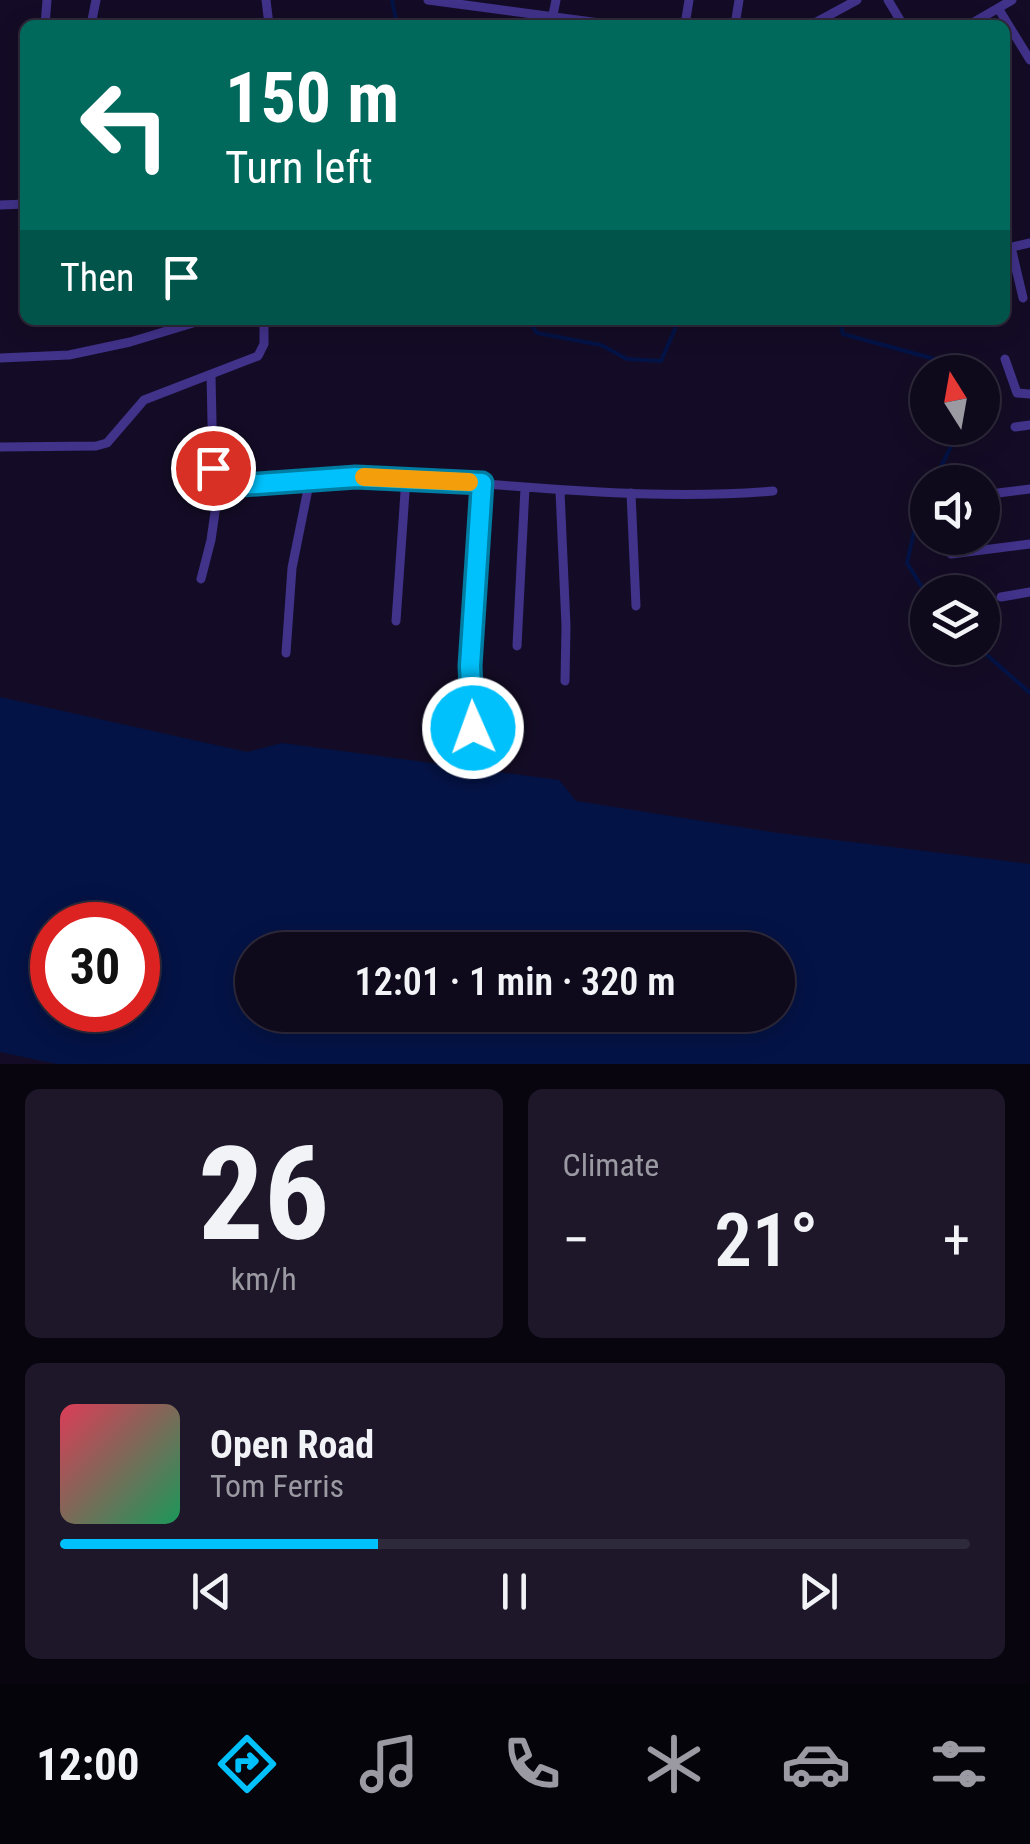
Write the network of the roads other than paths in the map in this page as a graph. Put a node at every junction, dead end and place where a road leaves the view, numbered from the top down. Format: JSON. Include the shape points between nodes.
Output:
{"nodes":[{"id":1,"x":428,"y":0,"type":"edge"},
{"id":2,"x":556,"y":0,"type":"edge"},
{"id":3,"x":857,"y":0,"type":"edge"},
{"id":4,"x":1012,"y":0,"type":"edge"},
{"id":5,"x":998,"y":8,"type":"junction"},
{"id":6,"x":552,"y":20,"type":"edge"},
{"id":7,"x":820,"y":20,"type":"edge"},
{"id":8,"x":978,"y":20,"type":"edge"},
{"id":9,"x":1005,"y":20,"type":"edge"},
{"id":10,"x":1010,"y":28,"type":"edge"},
{"id":11,"x":1030,"y":60,"type":"edge"},
{"id":12,"x":1010,"y":255,"type":"edge"},
{"id":13,"x":1023,"y":298,"type":"dead end"},
{"id":14,"x":186,"y":325,"type":"edge"},
{"id":15,"x":264,"y":325,"type":"edge"},
{"id":16,"x":0,"y":358,"type":"edge"},
{"id":17,"x":1005,"y":359,"type":"dead end"},
{"id":18,"x":211,"y":375,"type":"junction"},
{"id":19,"x":1030,"y":394,"type":"edge"},
{"id":20,"x":1030,"y":425,"type":"edge"},
{"id":21,"x":1015,"y":427,"type":"dead end"},
{"id":22,"x":0,"y":447,"type":"edge"},
{"id":23,"x":310,"y":478,"type":"junction"},
{"id":24,"x":406,"y":478,"type":"junction"},
{"id":25,"x":482,"y":483,"type":"junction"},
{"id":26,"x":219,"y":484,"type":"junction"},
{"id":27,"x":524,"y":488,"type":"junction"},
{"id":28,"x":1030,"y":489,"type":"edge"},
{"id":29,"x":560,"y":491,"type":"junction"},
{"id":30,"x":773,"y":491,"type":"dead end"},
{"id":31,"x":631,"y":493,"type":"junction"},
{"id":32,"x":1000,"y":493,"type":"edge"},
{"id":33,"x":1030,"y":544,"type":"edge"},
{"id":34,"x":1000,"y":548,"type":"edge"},
{"id":35,"x":201,"y":579,"type":"dead end"},
{"id":36,"x":1030,"y":592,"type":"edge"},
{"id":37,"x":1001,"y":596,"type":"dead end"},
{"id":38,"x":636,"y":606,"type":"dead end"},
{"id":39,"x":396,"y":621,"type":"dead end"},
{"id":40,"x":517,"y":646,"type":"dead end"},
{"id":41,"x":286,"y":652,"type":"dead end"},
{"id":42,"x":565,"y":681,"type":"dead end"},
{"id":43,"x":473,"y":728,"type":"dead end"}],
"edges":[{"from":1,"to":6,"type":"street"},
{"from":2,"to":6,"type":"street"},
{"from":3,"to":7,"type":"street"},
{"from":4,"to":5,"type":"street"},
{"from":5,"to":8,"type":"street"},
{"from":5,"to":9,"type":"street"},
{"from":10,"to":11,"type":"street"},
{"from":12,"to":13,"type":"street"},
{"from":14,"to":16,"type":"street","via":[[70,355]]},
{"from":15,"to":18,"type":"street","via":[[258,356]]},
{"from":17,"to":19,"type":"street","via":[[1017,392]]},
{"from":18,"to":22,"type":"street","via":[[144,400],[107,443]]},
{"from":18,"to":26,"type":"street"},
{"from":20,"to":21,"type":"street"},
{"from":23,"to":24,"type":"street"},
{"from":23,"to":26,"type":"street"},
{"from":23,"to":41,"type":"street","via":[[292,568]]},
{"from":24,"to":25,"type":"street"},
{"from":24,"to":39,"type":"street"},
{"from":25,"to":27,"type":"street"},
{"from":25,"to":43,"type":"street","via":[[470,666]]},
{"from":26,"to":35,"type":"street"},
{"from":27,"to":29,"type":"street"},
{"from":27,"to":40,"type":"street"},
{"from":28,"to":32,"type":"street"},
{"from":29,"to":31,"type":"street"},
{"from":29,"to":42,"type":"street"},
{"from":30,"to":31,"type":"street"},
{"from":31,"to":38,"type":"street"},
{"from":33,"to":34,"type":"street"},
{"from":36,"to":37,"type":"street"}]}
